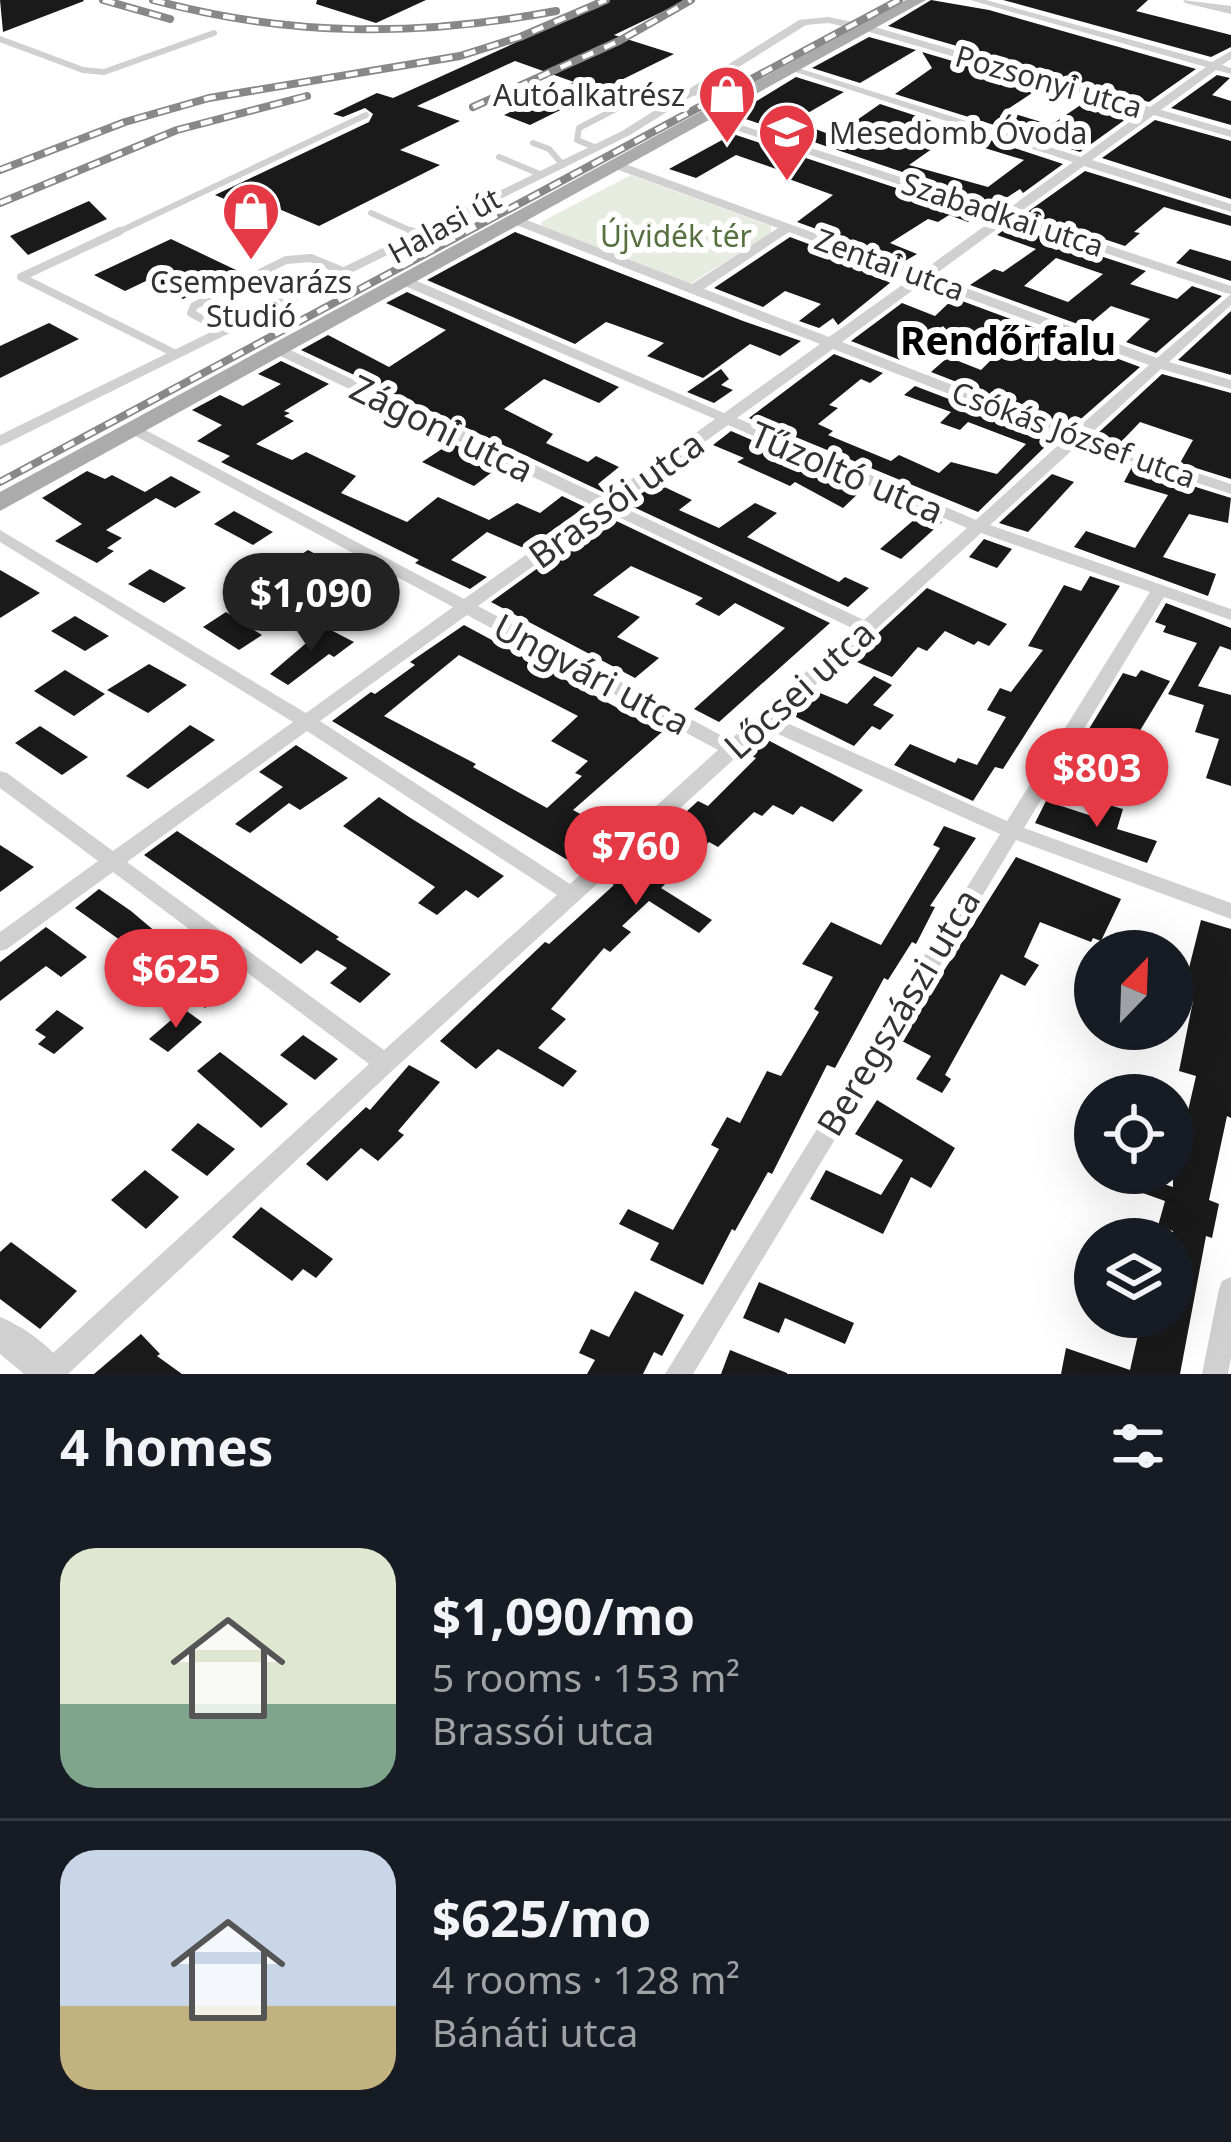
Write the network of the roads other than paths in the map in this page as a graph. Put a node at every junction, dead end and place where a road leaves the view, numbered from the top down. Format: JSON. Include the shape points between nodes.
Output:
{"nodes":[{"id":1,"x":918,"y":0,"type":"edge"},
{"id":2,"x":974,"y":0,"type":"edge"},
{"id":3,"x":1190,"y":0,"type":"edge"},
{"id":4,"x":1231,"y":10,"type":"edge"},
{"id":5,"x":868,"y":28,"type":"junction"},
{"id":6,"x":214,"y":33,"type":"dead end"},
{"id":7,"x":0,"y":39,"type":"edge"},
{"id":8,"x":1231,"y":54,"type":"edge"},
{"id":9,"x":790,"y":69,"type":"junction"},
{"id":10,"x":1222,"y":69,"type":"edge"},
{"id":11,"x":694,"y":93,"type":"junction"},
{"id":12,"x":1152,"y":110,"type":"junction"},
{"id":13,"x":366,"y":115,"type":"dead end"},
{"id":14,"x":706,"y":117,"type":"junction"},
{"id":15,"x":1231,"y":134,"type":"edge"},
{"id":16,"x":577,"y":140,"type":"junction"},
{"id":17,"x":533,"y":143,"type":"dead end"},
{"id":18,"x":597,"y":148,"type":"junction"},
{"id":19,"x":549,"y":149,"type":"junction"},
{"id":20,"x":499,"y":157,"type":"dead end"},
{"id":21,"x":1081,"y":161,"type":"junction"},
{"id":22,"x":562,"y":165,"type":"junction"},
{"id":23,"x":617,"y":165,"type":"junction"},
{"id":24,"x":542,"y":175,"type":"junction"},
{"id":25,"x":1231,"y":208,"type":"edge"},
{"id":26,"x":371,"y":212,"type":"dead end"},
{"id":27,"x":1006,"y":214,"type":"junction"},
{"id":28,"x":515,"y":220,"type":"junction"},
{"id":29,"x":788,"y":227,"type":"junction"},
{"id":30,"x":421,"y":235,"type":"junction"},
{"id":31,"x":345,"y":272,"type":"junction"},
{"id":32,"x":920,"y":276,"type":"junction"},
{"id":33,"x":405,"y":281,"type":"junction"},
{"id":34,"x":693,"y":290,"type":"junction"},
{"id":35,"x":1231,"y":294,"type":"edge"},
{"id":36,"x":225,"y":331,"type":"junction"},
{"id":37,"x":827,"y":342,"type":"junction"},
{"id":38,"x":279,"y":350,"type":"junction"},
{"id":39,"x":176,"y":355,"type":"junction"},
{"id":40,"x":1158,"y":363,"type":"junction"},
{"id":41,"x":1231,"y":385,"type":"edge"},
{"id":42,"x":724,"y":420,"type":"junction"},
{"id":43,"x":133,"y":429,"type":"junction"},
{"id":44,"x":1075,"y":438,"type":"junction"},
{"id":45,"x":0,"y":441,"type":"edge"},
{"id":46,"x":1231,"y":489,"type":"edge"},
{"id":47,"x":0,"y":503,"type":"edge"},
{"id":48,"x":605,"y":506,"type":"junction"},
{"id":49,"x":976,"y":526,"type":"junction"},
{"id":50,"x":0,"y":535,"type":"edge"},
{"id":51,"x":1160,"y":591,"type":"junction"},
{"id":52,"x":467,"y":607,"type":"junction"},
{"id":53,"x":1231,"y":615,"type":"edge"},
{"id":54,"x":866,"y":628,"type":"junction"},
{"id":55,"x":766,"y":720,"type":"junction"},
{"id":56,"x":309,"y":723,"type":"junction"},
{"id":57,"x":733,"y":750,"type":"junction"},
{"id":58,"x":0,"y":778,"type":"edge"},
{"id":59,"x":1009,"y":830,"type":"junction"},
{"id":60,"x":116,"y":863,"type":"junction"},
{"id":61,"x":572,"y":895,"type":"junction"},
{"id":62,"x":1231,"y":910,"type":"edge"},
{"id":63,"x":0,"y":943,"type":"edge"},
{"id":64,"x":385,"y":1063,"type":"junction"},
{"id":65,"x":1230,"y":1294,"type":"edge"},
{"id":66,"x":0,"y":1333,"type":"edge"},
{"id":67,"x":51,"y":1373,"type":"edge"},
{"id":68,"x":678,"y":1374,"type":"edge"},
{"id":69,"x":1215,"y":1374,"type":"edge"}],
"edges":[{"from":1,"to":5,"type":"main road","name":"Halasi út"},
{"from":2,"to":10,"type":"street"},
{"from":3,"to":4,"type":"street"},
{"from":5,"to":9,"type":"main road","name":"Halasi út"},
{"from":5,"to":11,"type":"street","name":"Pozsonyi utca","via":[[817,14]]},
{"from":5,"to":12,"type":"street","name":"Pozsonyi utca"},
{"from":6,"to":7,"type":"lane","via":[[104,72]]},
{"from":8,"to":10,"type":"street","name":"Brassói utca"},
{"from":9,"to":14,"type":"main road","name":"Halasi út"},
{"from":9,"to":21,"type":"street"},
{"from":10,"to":12,"type":"street","name":"Brassói utca"},
{"from":11,"to":16,"type":"lane","via":[[654,89],[579,128]]},
{"from":11,"to":18,"type":"street"},
{"from":12,"to":15,"type":"street","name":"Pozsonyi utca"},
{"from":12,"to":21,"type":"street","name":"Brassói utca"},
{"from":13,"to":39,"type":"lane","via":[[22,277]]},
{"from":14,"to":23,"type":"main road","name":"Halasi út"},
{"from":14,"to":27,"type":"street","name":"Szabadkai utca"},
{"from":16,"to":18,"type":"lane"},
{"from":16,"to":19,"type":"lane"},
{"from":17,"to":19,"type":"lane"},
{"from":18,"to":22,"type":"street"},
{"from":19,"to":22,"type":"lane"},
{"from":20,"to":24,"type":"lane"},
{"from":21,"to":25,"type":"street"},
{"from":21,"to":27,"type":"street","name":"Brassói utca"},
{"from":22,"to":24,"type":"street"},
{"from":23,"to":28,"type":"main road","name":"Halasi út"},
{"from":23,"to":29,"type":"street","name":"Zentai utca"},
{"from":24,"to":30,"type":"street"},
{"from":26,"to":30,"type":"lane"},
{"from":27,"to":32,"type":"street","name":"Brassói utca"},
{"from":27,"to":35,"type":"street","name":"Szabadkai utca"},
{"from":28,"to":33,"type":"main road","name":"Halasi út"},
{"from":28,"to":34,"type":"street","name":"Csókás József utca"},
{"from":29,"to":32,"type":"street","name":"Zentai utca"},
{"from":29,"to":34,"type":"street"},
{"from":30,"to":31,"type":"street"},
{"from":31,"to":36,"type":"street"},
{"from":31,"to":36,"type":"lane","via":[[311,258],[286,260],[194,306],[191,314]]},
{"from":32,"to":37,"type":"street","name":"Brassói utca"},
{"from":32,"to":40,"type":"street","name":"Zentai utca"},
{"from":33,"to":38,"type":"main road","name":"Halasi út"},
{"from":33,"to":42,"type":"street","name":"Tűzoltó utca"},
{"from":34,"to":37,"type":"street","name":"Csókás József utca"},
{"from":35,"to":40,"type":"street","name":"Lőcsei utca"},
{"from":36,"to":39,"type":"street"},
{"from":37,"to":42,"type":"street","name":"Brassói utca"},
{"from":37,"to":44,"type":"street","name":"Csókás József utca"},
{"from":38,"to":43,"type":"main road","name":"Halasi út"},
{"from":38,"to":48,"type":"street","name":"Zágoni utca"},
{"from":39,"to":45,"type":"street"},
{"from":40,"to":41,"type":"street","name":"Zentai utca"},
{"from":40,"to":44,"type":"street","name":"Lőcsei utca"},
{"from":42,"to":48,"type":"street","name":"Brassói utca"},
{"from":42,"to":49,"type":"street","name":"Tűzoltó utca"},
{"from":43,"to":47,"type":"main road","name":"Halasi út"},
{"from":43,"to":52,"type":"street","name":"Ungvári utca"},
{"from":44,"to":46,"type":"street","name":"Csókás József utca"},
{"from":44,"to":49,"type":"street","name":"Lőcsei utca"},
{"from":48,"to":52,"type":"street","name":"Brassói utca"},
{"from":48,"to":54,"type":"street","name":"Zágoni utca"},
{"from":49,"to":51,"type":"street","name":"Tűzoltó utca"},
{"from":49,"to":54,"type":"street","name":"Lőcsei utca"},
{"from":50,"to":56,"type":"street"},
{"from":51,"to":53,"type":"street","name":"Tűzoltó utca"},
{"from":51,"to":59,"type":"street","name":"Beregszászi utca"},
{"from":52,"to":56,"type":"street","name":"Brassói utca"},
{"from":52,"to":57,"type":"street","name":"Ungvári utca"},
{"from":54,"to":55,"type":"street","name":"Lőcsei utca"},
{"from":55,"to":57,"type":"street","name":"Lőcsei utca"},
{"from":55,"to":59,"type":"street"},
{"from":56,"to":60,"type":"street","name":"Brassói utca"},
{"from":56,"to":61,"type":"street"},
{"from":57,"to":61,"type":"street","name":"Lőcsei utca"},
{"from":58,"to":60,"type":"street"},
{"from":59,"to":62,"type":"street"},
{"from":59,"to":68,"type":"street","name":"Beregszászi utca"},
{"from":60,"to":63,"type":"street","name":"Brassói utca"},
{"from":60,"to":64,"type":"street"},
{"from":61,"to":64,"type":"street","name":"Lőcsei utca"},
{"from":64,"to":67,"type":"street","name":"Lőcsei utca"},
{"from":65,"to":69,"type":"street"},
{"from":66,"to":67,"type":"street"}]}
